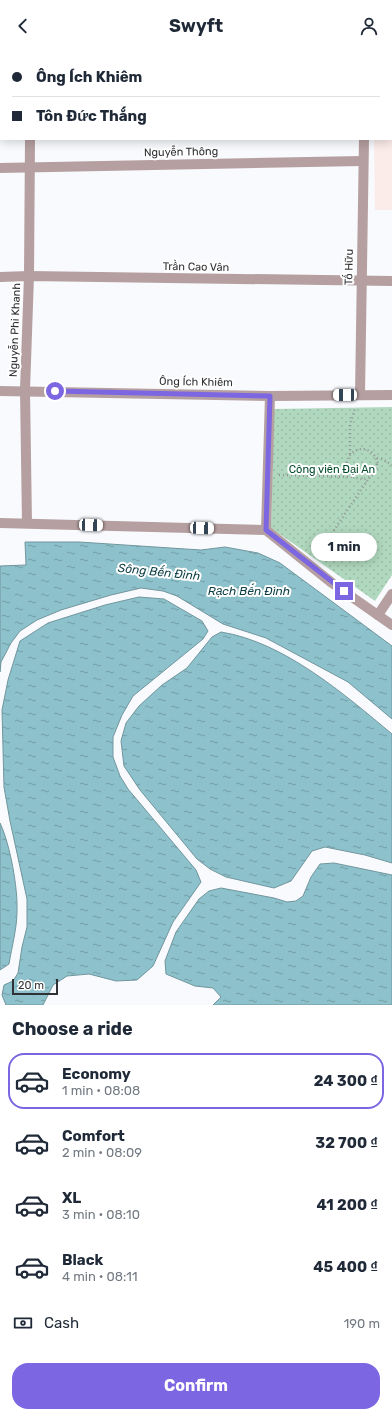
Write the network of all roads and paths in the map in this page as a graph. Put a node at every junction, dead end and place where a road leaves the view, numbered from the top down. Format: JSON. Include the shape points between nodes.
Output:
{"nodes":[{"id":1,"x":30,"y":140,"type":"edge"},
{"id":2,"x":364,"y":140,"type":"edge"},
{"id":3,"x":362,"y":161,"type":"junction"},
{"id":4,"x":30,"y":166,"type":"junction"},
{"id":5,"x":0,"y":168,"type":"edge"},
{"id":6,"x":29,"y":276,"type":"junction"},
{"id":7,"x":0,"y":277,"type":"edge"},
{"id":8,"x":361,"y":281,"type":"junction"},
{"id":9,"x":392,"y":281,"type":"edge"},
{"id":10,"x":25,"y":390,"type":"junction"},
{"id":11,"x":0,"y":391,"type":"edge"},
{"id":12,"x":360,"y":395,"type":"junction"},
{"id":13,"x":392,"y":395,"type":"edge"},
{"id":14,"x":270,"y":396,"type":"junction"},
{"id":15,"x":350,"y":454,"type":"junction"},
{"id":16,"x":377,"y":458,"type":"junction"},
{"id":17,"x":392,"y":466,"type":"edge"},
{"id":18,"x":267,"y":475,"type":"junction"},
{"id":19,"x":354,"y":477,"type":"junction"},
{"id":20,"x":369,"y":478,"type":"junction"},
{"id":21,"x":0,"y":523,"type":"edge"},
{"id":22,"x":27,"y":523,"type":"junction"},
{"id":23,"x":266,"y":530,"type":"junction"},
{"id":24,"x":318,"y":554,"type":"dead end"},
{"id":25,"x":392,"y":594,"type":"edge"},
{"id":26,"x":378,"y":615,"type":"junction"},
{"id":27,"x":392,"y":624,"type":"edge"}],
"edges":[{"from":1,"to":4,"type":"street","name":"Nguyễn Phi Khanh"},
{"from":2,"to":3,"type":"street","name":"Tố Hữu"},
{"from":3,"to":4,"type":"street","name":"Nguyễn Thông"},
{"from":3,"to":8,"type":"street","name":"Tố Hữu"},
{"from":4,"to":5,"type":"street","name":"Nguyễn Thông"},
{"from":4,"to":6,"type":"street","name":"Nguyễn Phi Khanh"},
{"from":6,"to":7,"type":"street","name":"Trần Cao Vân"},
{"from":6,"to":8,"type":"street","name":"Trần Cao Vân"},
{"from":6,"to":10,"type":"street","name":"Nguyễn Phi Khanh"},
{"from":8,"to":9,"type":"street","name":"Trần Cao Vân"},
{"from":8,"to":12,"type":"street","name":"Tố Hữu"},
{"from":10,"to":11,"type":"street","name":"Ông Ích Khiêm"},
{"from":10,"to":14,"type":"street","name":"Ông Ích Khiêm"},
{"from":10,"to":22,"type":"street","name":"Nguyễn Phi Khanh"},
{"from":12,"to":13,"type":"street","name":"Ông Ích Khiêm"},
{"from":12,"to":14,"type":"street","name":"Ông Ích Khiêm"},
{"from":12,"to":15,"type":"path","via":[[350,425]]},
{"from":14,"to":18,"type":"street"},
{"from":15,"to":16,"type":"path","via":[[364,448],[372,451]]},
{"from":15,"to":19,"type":"path","via":[[347,466]]},
{"from":16,"to":17,"type":"path"},
{"from":16,"to":20,"type":"path","via":[[377,467]]},
{"from":18,"to":19,"type":"path"},
{"from":18,"to":23,"type":"street"},
{"from":19,"to":20,"type":"path"},
{"from":20,"to":24,"type":"path"},
{"from":21,"to":22,"type":"street"},
{"from":22,"to":23,"type":"street"},
{"from":23,"to":26,"type":"street","via":[[332,583]]},
{"from":25,"to":26,"type":"street"},
{"from":26,"to":27,"type":"street"}]}
